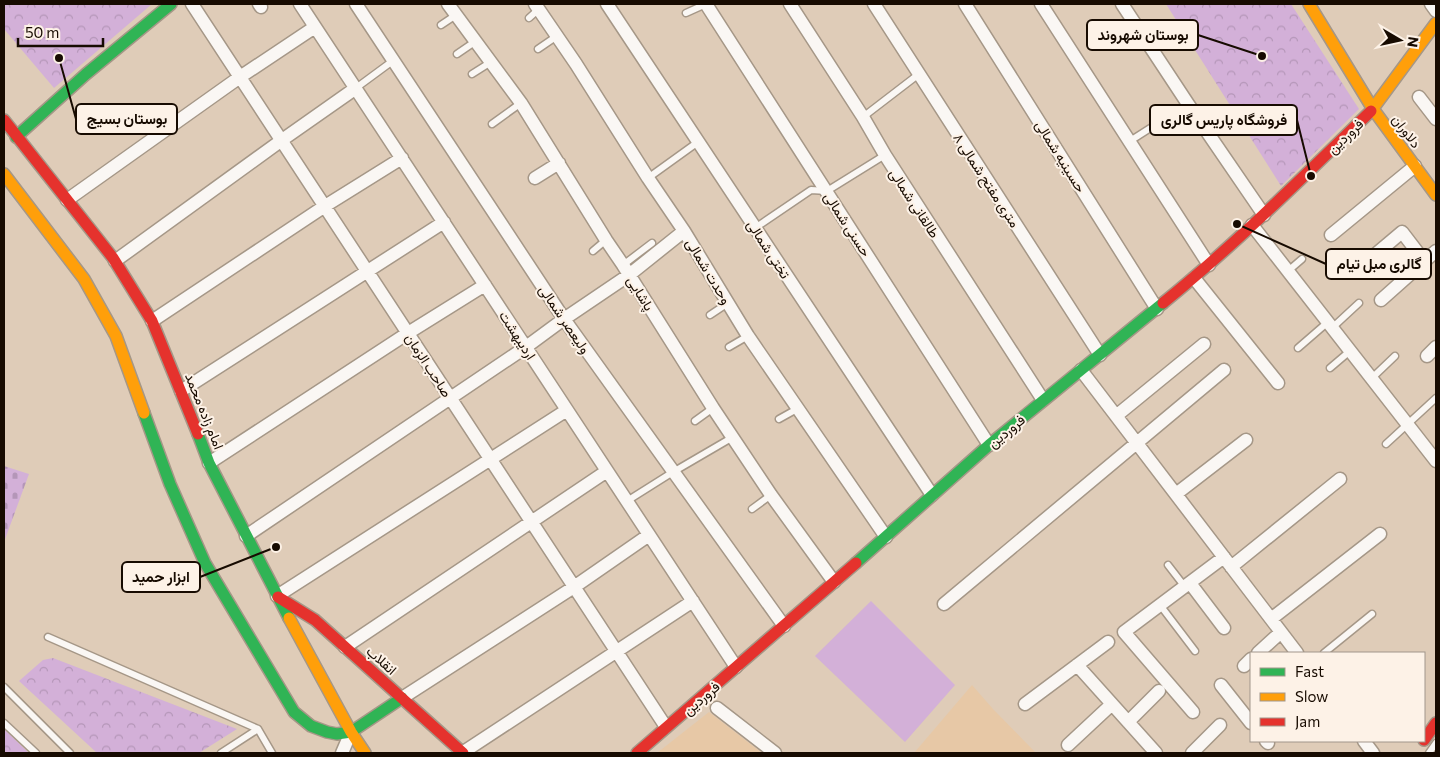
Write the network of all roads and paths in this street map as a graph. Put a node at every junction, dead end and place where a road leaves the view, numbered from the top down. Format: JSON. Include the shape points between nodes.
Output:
{"nodes":[{"id":1,"x":171,"y":4,"type":"edge"},
{"id":2,"x":192,"y":4,"type":"edge"},
{"id":3,"x":300,"y":4,"type":"edge"},
{"id":4,"x":356,"y":4,"type":"edge"},
{"id":5,"x":448,"y":4,"type":"edge"},
{"id":6,"x":607,"y":4,"type":"edge"},
{"id":7,"x":706,"y":4,"type":"edge"},
{"id":8,"x":790,"y":4,"type":"edge"},
{"id":9,"x":874,"y":4,"type":"edge"},
{"id":10,"x":966,"y":4,"type":"edge"},
{"id":11,"x":1041,"y":4,"type":"edge"},
{"id":12,"x":1122,"y":4,"type":"edge"},
{"id":13,"x":1309,"y":4,"type":"edge"},
{"id":14,"x":1431,"y":4,"type":"edge"},
{"id":15,"x":537,"y":6,"type":"edge"},
{"id":16,"x":1436,"y":11,"type":"edge"},
{"id":17,"x":686,"y":14,"type":"dead end"},
{"id":18,"x":456,"y":15,"type":"junction"},
{"id":19,"x":529,"y":18,"type":"dead end"},
{"id":20,"x":1436,"y":23,"type":"edge"},
{"id":21,"x":441,"y":25,"type":"dead end"},
{"id":22,"x":316,"y":27,"type":"junction"},
{"id":23,"x":557,"y":36,"type":"junction"},
{"id":24,"x":476,"y":41,"type":"junction"},
{"id":25,"x":538,"y":49,"type":"dead end"},
{"id":26,"x":457,"y":54,"type":"dead end"},
{"id":27,"x":394,"y":60,"type":"junction"},
{"id":28,"x":492,"y":62,"type":"junction"},
{"id":29,"x":472,"y":74,"type":"dead end"},
{"id":30,"x":919,"y":74,"type":"junction"},
{"id":31,"x":240,"y":77,"type":"junction"},
{"id":32,"x":356,"y":88,"type":"junction"},
{"id":33,"x":1419,"y":97,"type":"dead end"},
{"id":34,"x":521,"y":103,"type":"junction"},
{"id":35,"x":1188,"y":104,"type":"junction"},
{"id":36,"x":1372,"y":109,"type":"junction"},
{"id":37,"x":863,"y":116,"type":"junction"},
{"id":38,"x":1436,"y":119,"type":"edge"},
{"id":39,"x":4,"y":120,"type":"edge"},
{"id":40,"x":492,"y":124,"type":"dead end"},
{"id":41,"x":16,"y":137,"type":"junction"},
{"id":42,"x":282,"y":140,"type":"junction"},
{"id":43,"x":698,"y":142,"type":"junction"},
{"id":44,"x":1130,"y":142,"type":"junction"},
{"id":45,"x":885,"y":155,"type":"junction"},
{"id":46,"x":402,"y":158,"type":"junction"},
{"id":47,"x":559,"y":163,"type":"junction"},
{"id":48,"x":1415,"y":166,"type":"junction"},
{"id":49,"x":4,"y":174,"type":"edge"},
{"id":50,"x":535,"y":178,"type":"dead end"},
{"id":51,"x":648,"y":178,"type":"junction"},
{"id":52,"x":827,"y":191,"type":"junction"},
{"id":53,"x":1436,"y":195,"type":"edge"},
{"id":54,"x":67,"y":200,"type":"junction"},
{"id":55,"x":325,"y":206,"type":"junction"},
{"id":56,"x":1264,"y":215,"type":"junction"},
{"id":57,"x":444,"y":222,"type":"junction"},
{"id":58,"x":1252,"y":226,"type":"junction"},
{"id":59,"x":755,"y":228,"type":"junction"},
{"id":60,"x":684,"y":231,"type":"junction"},
{"id":61,"x":1331,"y":235,"type":"dead end"},
{"id":62,"x":606,"y":240,"type":"junction"},
{"id":63,"x":652,"y":243,"type":"dead end"},
{"id":64,"x":593,"y":251,"type":"dead end"},
{"id":65,"x":1436,"y":251,"type":"edge"},
{"id":66,"x":1302,"y":259,"type":"dead end"},
{"id":67,"x":115,"y":261,"type":"junction"},
{"id":68,"x":1425,"y":262,"type":"junction"},
{"id":69,"x":1209,"y":265,"type":"junction"},
{"id":70,"x":626,"y":270,"type":"junction"},
{"id":71,"x":1357,"y":270,"type":"dead end"},
{"id":72,"x":367,"y":271,"type":"junction"},
{"id":73,"x":1288,"y":272,"type":"junction"},
{"id":74,"x":1194,"y":278,"type":"junction"},
{"id":75,"x":485,"y":285,"type":"junction"},
{"id":76,"x":1381,"y":300,"type":"dead end"},
{"id":77,"x":728,"y":303,"type":"junction"},
{"id":78,"x":1359,"y":303,"type":"dead end"},
{"id":79,"x":1157,"y":309,"type":"junction"},
{"id":80,"x":710,"y":315,"type":"dead end"},
{"id":81,"x":564,"y":319,"type":"junction"},
{"id":82,"x":152,"y":321,"type":"junction"},
{"id":83,"x":1330,"y":325,"type":"junction"},
{"id":84,"x":408,"y":333,"type":"junction"},
{"id":85,"x":748,"y":336,"type":"junction"},
{"id":86,"x":1204,"y":344,"type":"dead end"},
{"id":87,"x":729,"y":346,"type":"dead end"},
{"id":88,"x":526,"y":347,"type":"junction"},
{"id":89,"x":1298,"y":348,"type":"dead end"},
{"id":90,"x":1350,"y":351,"type":"junction"},
{"id":91,"x":1100,"y":355,"type":"junction"},
{"id":92,"x":1395,"y":356,"type":"dead end"},
{"id":93,"x":1330,"y":368,"type":"dead end"},
{"id":94,"x":1081,"y":370,"type":"junction"},
{"id":95,"x":1224,"y":370,"type":"dead end"},
{"id":96,"x":1372,"y":378,"type":"junction"},
{"id":97,"x":1278,"y":383,"type":"dead end"},
{"id":98,"x":181,"y":392,"type":"junction"},
{"id":99,"x":450,"y":398,"type":"junction"},
{"id":100,"x":1436,"y":398,"type":"edge"},
{"id":101,"x":1043,"y":400,"type":"junction"},
{"id":102,"x":713,"y":408,"type":"junction"},
{"id":103,"x":797,"y":409,"type":"junction"},
{"id":104,"x":567,"y":410,"type":"junction"},
{"id":105,"x":1116,"y":416,"type":"junction"},
{"id":106,"x":779,"y":419,"type":"dead end"},
{"id":107,"x":695,"y":421,"type":"dead end"},
{"id":108,"x":1408,"y":424,"type":"junction"},
{"id":109,"x":733,"y":437,"type":"junction"},
{"id":110,"x":1246,"y":440,"type":"dead end"},
{"id":111,"x":1136,"y":442,"type":"junction"},
{"id":112,"x":1386,"y":444,"type":"dead end"},
{"id":113,"x":989,"y":445,"type":"junction"},
{"id":114,"x":491,"y":459,"type":"junction"},
{"id":115,"x":1436,"y":461,"type":"edge"},
{"id":116,"x":209,"y":463,"type":"junction"},
{"id":117,"x":607,"y":471,"type":"junction"},
{"id":118,"x":673,"y":472,"type":"junction"},
{"id":119,"x":1340,"y":479,"type":"dead end"},
{"id":120,"x":1176,"y":494,"type":"junction"},
{"id":121,"x":771,"y":495,"type":"junction"},
{"id":122,"x":932,"y":495,"type":"junction"},
{"id":123,"x":627,"y":501,"type":"junction"},
{"id":124,"x":752,"y":509,"type":"dead end"},
{"id":125,"x":532,"y":522,"type":"junction"},
{"id":126,"x":1380,"y":534,"type":"dead end"},
{"id":127,"x":650,"y":535,"type":"junction"},
{"id":128,"x":246,"y":536,"type":"junction"},
{"id":129,"x":886,"y":537,"type":"junction"},
{"id":130,"x":1228,"y":562,"type":"junction"},
{"id":131,"x":1168,"y":565,"type":"dead end"},
{"id":132,"x":834,"y":582,"type":"junction"},
{"id":133,"x":1188,"y":585,"type":"junction"},
{"id":134,"x":574,"y":587,"type":"junction"},
{"id":135,"x":276,"y":596,"type":"junction"},
{"id":136,"x":693,"y":601,"type":"junction"},
{"id":137,"x":944,"y":604,"type":"dead end"},
{"id":138,"x":1160,"y":605,"type":"junction"},
{"id":139,"x":1372,"y":614,"type":"dead end"},
{"id":140,"x":1271,"y":619,"type":"junction"},
{"id":141,"x":784,"y":626,"type":"junction"},
{"id":142,"x":1224,"y":628,"type":"dead end"},
{"id":143,"x":1281,"y":632,"type":"junction"},
{"id":144,"x":48,"y":637,"type":"dead end"},
{"id":145,"x":1108,"y":642,"type":"dead end"},
{"id":146,"x":345,"y":648,"type":"junction"},
{"id":147,"x":616,"y":651,"type":"junction"},
{"id":148,"x":1195,"y":651,"type":"dead end"},
{"id":149,"x":1259,"y":652,"type":"edge"},
{"id":150,"x":1296,"y":652,"type":"edge"},
{"id":151,"x":1325,"y":652,"type":"edge"},
{"id":152,"x":1077,"y":665,"type":"junction"},
{"id":153,"x":736,"y":667,"type":"junction"},
{"id":154,"x":1221,"y":685,"type":"dead end"},
{"id":155,"x":4,"y":686,"type":"edge"},
{"id":156,"x":1159,"y":691,"type":"dead end"},
{"id":157,"x":402,"y":698,"type":"junction"},
{"id":158,"x":1025,"y":704,"type":"dead end"},
{"id":159,"x":1112,"y":704,"type":"junction"},
{"id":160,"x":717,"y":708,"type":"dead end"},
{"id":161,"x":1193,"y":712,"type":"dead end"},
{"id":162,"x":1250,"y":720,"type":"edge"},
{"id":163,"x":1128,"y":722,"type":"junction"},
{"id":164,"x":4,"y":723,"type":"edge"},
{"id":165,"x":1436,"y":723,"type":"edge"},
{"id":166,"x":1220,"y":725,"type":"dead end"},
{"id":167,"x":666,"y":727,"type":"junction"},
{"id":168,"x":258,"y":729,"type":"junction"},
{"id":169,"x":351,"y":732,"type":"junction"},
{"id":170,"x":1365,"y":742,"type":"edge"},
{"id":171,"x":1436,"y":744,"type":"edge"},
{"id":172,"x":1068,"y":745,"type":"dead end"},
{"id":173,"x":1424,"y":745,"type":"edge"},
{"id":174,"x":1153,"y":752,"type":"edge"},
{"id":175,"x":36,"y":753,"type":"edge"},
{"id":176,"x":70,"y":753,"type":"edge"},
{"id":177,"x":221,"y":753,"type":"edge"},
{"id":178,"x":271,"y":753,"type":"edge"},
{"id":179,"x":342,"y":753,"type":"edge"},
{"id":180,"x":365,"y":753,"type":"edge"},
{"id":181,"x":462,"y":753,"type":"edge"},
{"id":182,"x":637,"y":753,"type":"edge"},
{"id":183,"x":776,"y":753,"type":"edge"},
{"id":184,"x":1192,"y":753,"type":"edge"},
{"id":185,"x":1373,"y":753,"type":"edge"}],
"edges":[{"from":1,"to":41,"type":"street"},
{"from":2,"to":31,"type":"street","name":"صاحب الزمان"},
{"from":3,"to":22,"type":"street","name":"اردیبهشت"},
{"from":4,"to":27,"type":"street","name":"ولیعصر شمالی"},
{"from":5,"to":18,"type":"street","name":"پاشایی"},
{"from":6,"to":43,"type":"street","name":"تختی شمالی"},
{"from":7,"to":17,"type":"lane"},
{"from":7,"to":52,"type":"street","name":"حسنی شمالی"},
{"from":8,"to":37,"type":"street","name":"طالقانی شمالی"},
{"from":9,"to":30,"type":"street","name":"۸ متری مفتح شمالی"},
{"from":10,"to":79,"type":"street","name":"حسینیه شمالی"},
{"from":11,"to":44,"type":"street"},
{"from":12,"to":35,"type":"street"},
{"from":13,"to":36,"type":"street","name":"فروردین"},
{"from":14,"to":16,"type":"street"},
{"from":15,"to":19,"type":"lane"},
{"from":15,"to":23,"type":"street","name":"وحدت شمالی"},
{"from":18,"to":21,"type":"lane"},
{"from":18,"to":24,"type":"street","name":"پاشایی"},
{"from":20,"to":36,"type":"street","name":"فروردین"},
{"from":22,"to":31,"type":"street"},
{"from":22,"to":32,"type":"street","name":"اردیبهشت"},
{"from":23,"to":25,"type":"lane"},
{"from":23,"to":51,"type":"street","name":"وحدت شمالی"},
{"from":24,"to":26,"type":"lane"},
{"from":24,"to":28,"type":"street","name":"پاشایی"},
{"from":27,"to":32,"type":"lane"},
{"from":27,"to":81,"type":"street","name":"ولیعصر شمالی"},
{"from":28,"to":29,"type":"lane"},
{"from":28,"to":34,"type":"street","name":"پاشایی"},
{"from":30,"to":37,"type":"lane"},
{"from":30,"to":91,"type":"street","name":"۸ متری مفتح شمالی"},
{"from":31,"to":42,"type":"street","name":"صاحب الزمان"},
{"from":31,"to":54,"type":"street"},
{"from":32,"to":42,"type":"street"},
{"from":32,"to":46,"type":"street","name":"اردیبهشت"},
{"from":33,"to":38,"type":"street"},
{"from":34,"to":40,"type":"lane"},
{"from":34,"to":47,"type":"street","name":"پاشایی"},
{"from":35,"to":44,"type":"lane"},
{"from":35,"to":56,"type":"street"},
{"from":36,"to":48,"type":"street","name":"دلاوران"},
{"from":36,"to":56,"type":"street","name":"فروردین"},
{"from":37,"to":45,"type":"street","name":"طالقانی شمالی"},
{"from":39,"to":41,"type":"street","name":"امام زاده محمد"},
{"from":41,"to":54,"type":"street","name":"امام زاده محمد"},
{"from":42,"to":55,"type":"street","name":"صاحب الزمان"},
{"from":42,"to":67,"type":"street"},
{"from":43,"to":51,"type":"lane"},
{"from":43,"to":59,"type":"street","name":"تختی شمالی"},
{"from":44,"to":69,"type":"street"},
{"from":45,"to":52,"type":"lane"},
{"from":45,"to":101,"type":"street","name":"طالقانی شمالی"},
{"from":46,"to":55,"type":"street"},
{"from":46,"to":57,"type":"street","name":"اردیبهشت"},
{"from":47,"to":50,"type":"street"},
{"from":47,"to":62,"type":"street","name":"پاشایی"},
{"from":48,"to":53,"type":"street","name":"دلاوران"},
{"from":48,"to":61,"type":"street"},
{"from":49,"to":169,"type":"street","via":[[84,279],[116,336],[170,484],[206,563],[294,712],[311,726],[326,732]]},
{"from":51,"to":60,"type":"street","name":"وحدت شمالی"},
{"from":52,"to":59,"type":"lane","via":[[811,190]]},
{"from":52,"to":113,"type":"street","name":"حسنی شمالی"},
{"from":54,"to":67,"type":"street","name":"امام زاده محمد"},
{"from":55,"to":72,"type":"street","name":"صاحب الزمان"},
{"from":55,"to":82,"type":"street"},
{"from":56,"to":58,"type":"street","name":"فروردین"},
{"from":57,"to":72,"type":"street"},
{"from":57,"to":75,"type":"street","name":"اردیبهشت"},
{"from":58,"to":69,"type":"street","name":"فروردین"},
{"from":58,"to":73,"type":"street"},
{"from":59,"to":122,"type":"street","name":"تختی شمالی"},
{"from":60,"to":70,"type":"street"},
{"from":60,"to":77,"type":"street","name":"وحدت شمالی"},
{"from":62,"to":64,"type":"lane"},
{"from":62,"to":70,"type":"street","name":"پاشایی"},
{"from":63,"to":70,"type":"lane"},
{"from":65,"to":68,"type":"street"},
{"from":66,"to":73,"type":"lane"},
{"from":67,"to":82,"type":"street","name":"امام زاده محمد"},
{"from":68,"to":71,"type":"street","via":[[1402,232]]},
{"from":68,"to":76,"type":"street"},
{"from":69,"to":74,"type":"street","name":"فروردین"},
{"from":70,"to":81,"type":"street"},
{"from":70,"to":102,"type":"street","name":"پاشایی"},
{"from":72,"to":84,"type":"street","name":"صاحب الزمان"},
{"from":72,"to":98,"type":"street"},
{"from":73,"to":83,"type":"street"},
{"from":74,"to":79,"type":"street","name":"فروردین"},
{"from":74,"to":97,"type":"street"},
{"from":75,"to":84,"type":"street"},
{"from":75,"to":88,"type":"street","name":"اردیبهشت"},
{"from":77,"to":80,"type":"lane"},
{"from":77,"to":85,"type":"street","name":"وحدت شمالی"},
{"from":78,"to":83,"type":"lane"},
{"from":79,"to":91,"type":"street","name":"فروردین"},
{"from":81,"to":88,"type":"street"},
{"from":81,"to":118,"type":"street","name":"ولیعصر شمالی"},
{"from":82,"to":98,"type":"street","name":"امام زاده محمد"},
{"from":83,"to":89,"type":"lane"},
{"from":83,"to":90,"type":"street"},
{"from":84,"to":99,"type":"street","name":"صاحب الزمان"},
{"from":84,"to":116,"type":"street"},
{"from":85,"to":87,"type":"lane"},
{"from":85,"to":103,"type":"street","name":"وحدت شمالی"},
{"from":86,"to":105,"type":"street"},
{"from":88,"to":99,"type":"street"},
{"from":88,"to":104,"type":"street","name":"اردیبهشت"},
{"from":90,"to":93,"type":"lane"},
{"from":90,"to":96,"type":"street"},
{"from":91,"to":94,"type":"street","name":"فروردین"},
{"from":92,"to":96,"type":"lane"},
{"from":94,"to":101,"type":"street","name":"فروردین"},
{"from":94,"to":105,"type":"street"},
{"from":95,"to":111,"type":"street"},
{"from":96,"to":108,"type":"street"},
{"from":98,"to":116,"type":"street","name":"امام زاده محمد"},
{"from":99,"to":114,"type":"street","name":"صاحب الزمان"},
{"from":99,"to":128,"type":"street"},
{"from":100,"to":108,"type":"lane"},
{"from":101,"to":113,"type":"street","name":"فروردین"},
{"from":102,"to":107,"type":"lane"},
{"from":102,"to":109,"type":"street","name":"پاشایی"},
{"from":103,"to":106,"type":"lane"},
{"from":103,"to":129,"type":"street","name":"وحدت شمالی"},
{"from":104,"to":114,"type":"street"},
{"from":104,"to":117,"type":"street","name":"اردیبهشت"},
{"from":105,"to":111,"type":"street"},
{"from":108,"to":112,"type":"lane"},
{"from":108,"to":115,"type":"street"},
{"from":109,"to":118,"type":"lane"},
{"from":109,"to":121,"type":"street","name":"پاشایی"},
{"from":110,"to":120,"type":"street"},
{"from":111,"to":120,"type":"street"},
{"from":111,"to":137,"type":"street"},
{"from":113,"to":122,"type":"street","name":"فروردین"},
{"from":114,"to":125,"type":"street","name":"صاحب الزمان"},
{"from":114,"to":135,"type":"street"},
{"from":116,"to":128,"type":"street","name":"امام زاده محمد"},
{"from":117,"to":123,"type":"street","name":"اردیبهشت"},
{"from":117,"to":125,"type":"street"},
{"from":118,"to":123,"type":"lane"},
{"from":118,"to":141,"type":"street","name":"ولیعصر شمالی"},
{"from":119,"to":130,"type":"street"},
{"from":120,"to":130,"type":"street"},
{"from":121,"to":124,"type":"lane"},
{"from":121,"to":132,"type":"street","name":"پاشایی"},
{"from":122,"to":129,"type":"street","name":"فروردین"},
{"from":123,"to":127,"type":"street","name":"اردیبهشت"},
{"from":125,"to":134,"type":"street","name":"صاحب الزمان"},
{"from":125,"to":146,"type":"street"},
{"from":126,"to":140,"type":"street"},
{"from":127,"to":134,"type":"street"},
{"from":127,"to":136,"type":"street","name":"اردیبهشت"},
{"from":128,"to":135,"type":"street","name":"امام زاده محمد"},
{"from":129,"to":132,"type":"street","name":"فروردین"},
{"from":130,"to":133,"type":"street"},
{"from":130,"to":140,"type":"street"},
{"from":131,"to":133,"type":"lane"},
{"from":132,"to":141,"type":"street","name":"فروردین"},
{"from":133,"to":138,"type":"street"},
{"from":133,"to":142,"type":"street"},
{"from":134,"to":147,"type":"street","name":"صاحب الزمان"},
{"from":134,"to":157,"type":"street"},
{"from":135,"to":146,"type":"street","name":"انقلاب","via":[[315,620]]},
{"from":135,"to":169,"type":"street","name":"امام زاده محمد"},
{"from":136,"to":147,"type":"street"},
{"from":136,"to":153,"type":"street","name":"اردیبهشت"},
{"from":138,"to":148,"type":"lane"},
{"from":138,"to":161,"type":"street","via":[[1124,632]]},
{"from":139,"to":151,"type":"lane"},
{"from":140,"to":143,"type":"street"},
{"from":141,"to":153,"type":"street","name":"فروردین"},
{"from":143,"to":149,"type":"street"},
{"from":143,"to":150,"type":"street"},
{"from":144,"to":168,"type":"lane"},
{"from":145,"to":152,"type":"street"},
{"from":146,"to":157,"type":"street","name":"انقلاب"},
{"from":147,"to":167,"type":"street","name":"صاحب الزمان"},
{"from":147,"to":181,"type":"street"},
{"from":152,"to":158,"type":"street"},
{"from":152,"to":159,"type":"street"},
{"from":153,"to":167,"type":"street","name":"فروردین"},
{"from":154,"to":162,"type":"street"},
{"from":155,"to":176,"type":"lane"},
{"from":156,"to":163,"type":"street"},
{"from":157,"to":169,"type":"street"},
{"from":157,"to":181,"type":"street","name":"انقلاب"},
{"from":159,"to":163,"type":"street"},
{"from":159,"to":172,"type":"street"},
{"from":160,"to":183,"type":"street"},
{"from":163,"to":174,"type":"street"},
{"from":164,"to":175,"type":"lane"},
{"from":165,"to":173,"type":"street"},
{"from":166,"to":184,"type":"street"},
{"from":167,"to":182,"type":"street","name":"فروردین"},
{"from":168,"to":177,"type":"lane"},
{"from":168,"to":178,"type":"lane"},
{"from":169,"to":179,"type":"street"},
{"from":169,"to":180,"type":"street","name":"امام زاده محمد"},
{"from":170,"to":185,"type":"street"},
{"from":171,"to":173,"type":"lane"}]}
